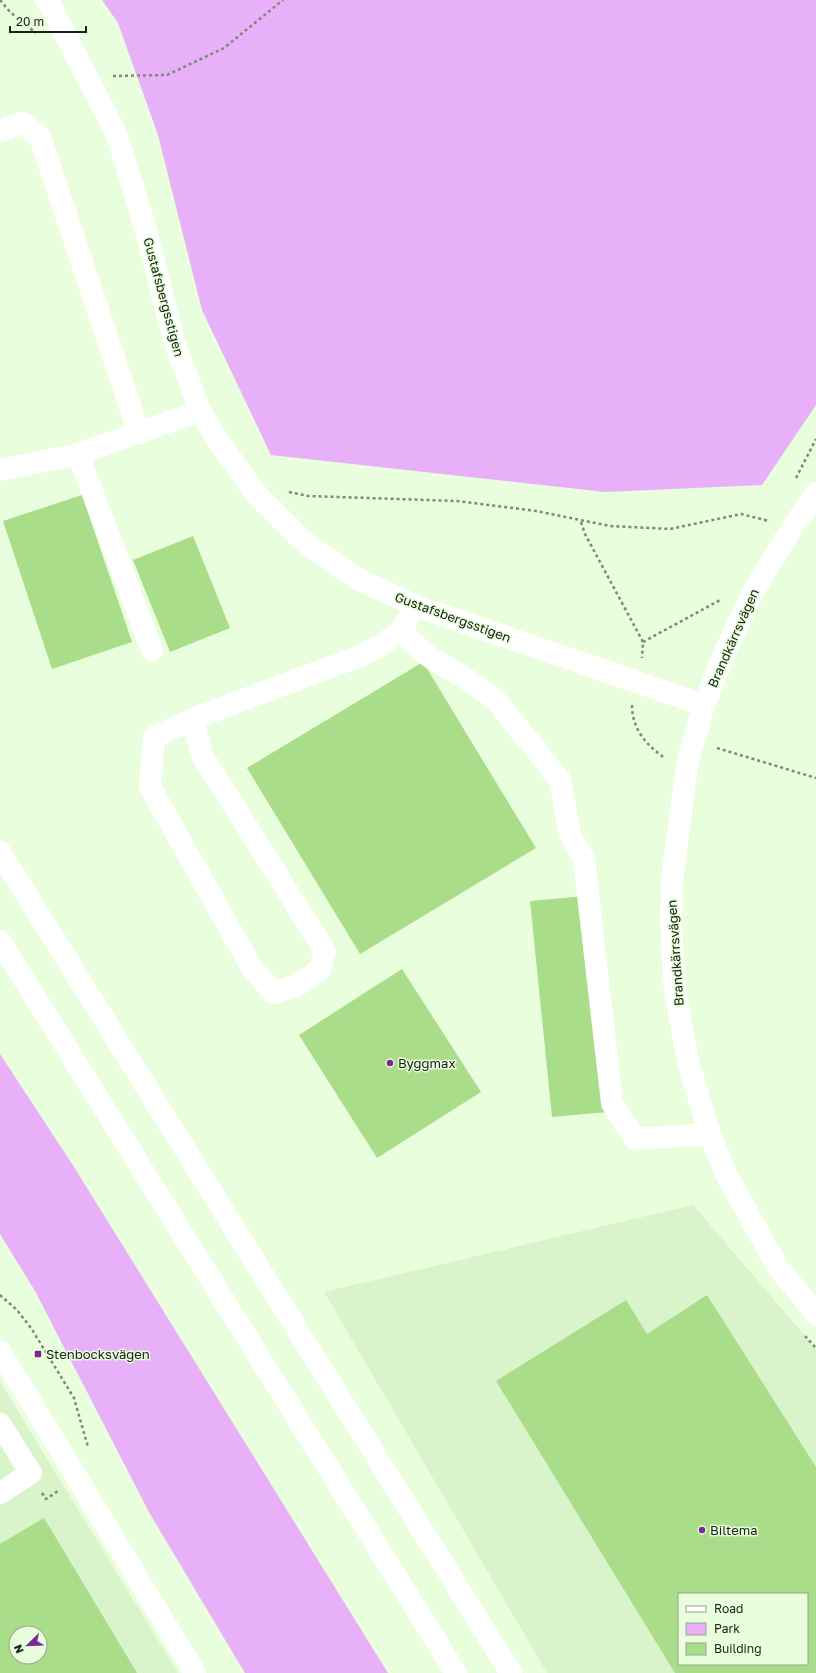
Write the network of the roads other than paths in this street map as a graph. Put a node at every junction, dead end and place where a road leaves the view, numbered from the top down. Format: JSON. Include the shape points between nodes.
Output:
{"nodes":[{"id":1,"x":46,"y":0,"type":"edge"},
{"id":2,"x":0,"y":131,"type":"edge"},
{"id":3,"x":200,"y":411,"type":"junction"},
{"id":4,"x":139,"y":433,"type":"junction"},
{"id":5,"x":78,"y":454,"type":"junction"},
{"id":6,"x":0,"y":470,"type":"edge"},
{"id":7,"x":816,"y":493,"type":"edge"},
{"id":8,"x":416,"y":606,"type":"junction"},
{"id":9,"x":400,"y":632,"type":"junction"},
{"id":10,"x":152,"y":650,"type":"dead end"},
{"id":11,"x":704,"y":705,"type":"junction"},
{"id":12,"x":193,"y":719,"type":"junction"},
{"id":13,"x":0,"y":852,"type":"edge"},
{"id":14,"x":0,"y":941,"type":"edge"},
{"id":15,"x":710,"y":1134,"type":"junction"},
{"id":16,"x":816,"y":1314,"type":"edge"},
{"id":17,"x":0,"y":1351,"type":"edge"},
{"id":18,"x":0,"y":1424,"type":"edge"},
{"id":19,"x":0,"y":1493,"type":"edge"},
{"id":20,"x":195,"y":1673,"type":"edge"},
{"id":21,"x":456,"y":1673,"type":"edge"},
{"id":22,"x":511,"y":1673,"type":"edge"}],
"edges":[{"from":1,"to":3,"type":"main road","name":"Gustafsbergsstigen","via":[[117,135],[147,234],[174,341]]},
{"from":2,"to":4,"type":"main road","via":[[22,123],[40,137]]},
{"from":3,"to":4,"type":"main road"},
{"from":3,"to":8,"type":"main road","name":"Gustafsbergsstigen","via":[[221,446],[258,496],[302,540],[356,578]]},
{"from":4,"to":5,"type":"main road"},
{"from":5,"to":6,"type":"main road"},
{"from":5,"to":10,"type":"main road"},
{"from":7,"to":11,"type":"main road","name":"Brandkärrsvägen","via":[[754,590]]},
{"from":8,"to":9,"type":"main road"},
{"from":8,"to":11,"type":"main road","name":"Gustafsbergsstigen"},
{"from":9,"to":12,"type":"main road","via":[[360,656]]},
{"from":9,"to":15,"type":"main road","via":[[431,658],[494,698],[560,780],[570,834],[584,860],[612,1103],[634,1138]]},
{"from":11,"to":15,"type":"main road","name":"Brandkärrsvägen","via":[[687,765],[672,880],[671,923],[675,991],[688,1062]]},
{"from":12,"to":12,"type":"main road","via":[[154,737],[150,787],[252,968],[274,993],[298,985],[320,970],[325,951],[202,755]]},
{"from":13,"to":22,"type":"main road"},
{"from":14,"to":21,"type":"main road"},
{"from":15,"to":16,"type":"main road","name":"Brandkärrsvägen","via":[[726,1174],[777,1266]]},
{"from":17,"to":20,"type":"main road"},
{"from":18,"to":19,"type":"main road","via":[[31,1474]]}]}
